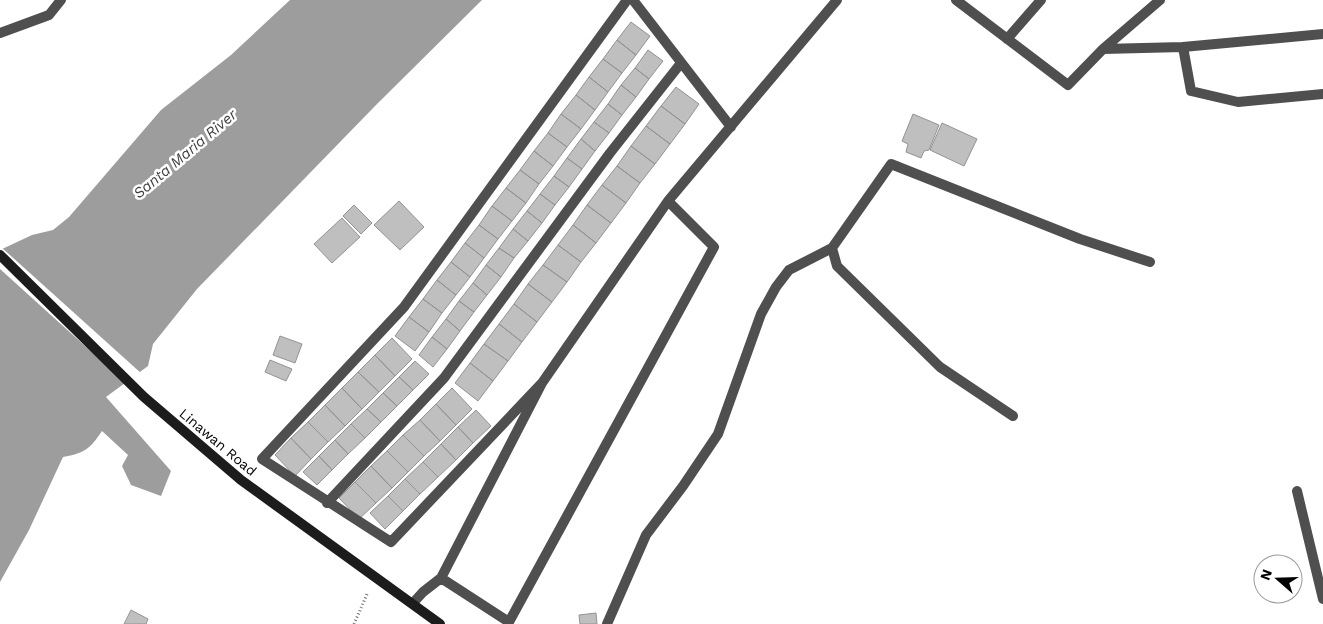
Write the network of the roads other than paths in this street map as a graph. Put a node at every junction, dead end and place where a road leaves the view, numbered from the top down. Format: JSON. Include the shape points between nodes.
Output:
{"nodes":[{"id":1,"x":61,"y":0,"type":"edge"},
{"id":2,"x":627,"y":0,"type":"edge"},
{"id":3,"x":633,"y":0,"type":"edge"},
{"id":4,"x":837,"y":0,"type":"edge"},
{"id":5,"x":956,"y":0,"type":"edge"},
{"id":6,"x":1041,"y":0,"type":"edge"},
{"id":7,"x":1160,"y":0,"type":"edge"},
{"id":8,"x":0,"y":33,"type":"edge"},
{"id":9,"x":1323,"y":34,"type":"edge"},
{"id":10,"x":1007,"y":39,"type":"junction"},
{"id":11,"x":1183,"y":47,"type":"junction"},
{"id":12,"x":1103,"y":49,"type":"junction"},
{"id":13,"x":681,"y":63,"type":"junction"},
{"id":14,"x":1323,"y":94,"type":"edge"},
{"id":15,"x":731,"y":127,"type":"junction"},
{"id":16,"x":668,"y":202,"type":"junction"},
{"id":17,"x":832,"y":248,"type":"junction"},
{"id":18,"x":0,"y":255,"type":"edge"},
{"id":19,"x":1150,"y":262,"type":"dead end"},
{"id":20,"x":542,"y":383,"type":"junction"},
{"id":21,"x":1013,"y":416,"type":"dead end"},
{"id":22,"x":1297,"y":491,"type":"dead end"},
{"id":23,"x":327,"y":503,"type":"junction"},
{"id":24,"x":441,"y":578,"type":"junction"},
{"id":25,"x":1323,"y":598,"type":"edge"},
{"id":26,"x":413,"y":603,"type":"junction"},
{"id":27,"x":440,"y":624,"type":"edge"},
{"id":28,"x":607,"y":624,"type":"edge"}],
"edges":[{"from":1,"to":8,"type":"street","via":[[49,15]]},
{"from":2,"to":23,"type":"street","via":[[404,307],[262,459]]},
{"from":3,"to":13,"type":"street"},
{"from":4,"to":15,"type":"street"},
{"from":5,"to":10,"type":"street"},
{"from":6,"to":10,"type":"street"},
{"from":7,"to":12,"type":"street"},
{"from":9,"to":11,"type":"street"},
{"from":10,"to":12,"type":"street","via":[[1068,85]]},
{"from":11,"to":12,"type":"street"},
{"from":11,"to":14,"type":"street","via":[[1191,92],[1238,102]]},
{"from":13,"to":15,"type":"street"},
{"from":13,"to":23,"type":"street","via":[[610,153],[444,378]]},
{"from":15,"to":16,"type":"street"},
{"from":16,"to":20,"type":"street"},
{"from":16,"to":24,"type":"street","via":[[714,247],[509,622]]},
{"from":17,"to":19,"type":"street","via":[[891,164],[1080,239]]},
{"from":17,"to":21,"type":"street","via":[[837,266],[940,367]]},
{"from":17,"to":28,"type":"street","via":[[789,270],[776,287],[761,314],[718,434],[646,535]]},
{"from":18,"to":26,"type":"street","name":"Linawan Road","via":[[144,397],[241,480]]},
{"from":20,"to":23,"type":"street","via":[[391,542]]},
{"from":20,"to":24,"type":"street"},
{"from":22,"to":25,"type":"street"},
{"from":24,"to":26,"type":"street"},
{"from":26,"to":27,"type":"street","name":"Linawan Road"}]}
